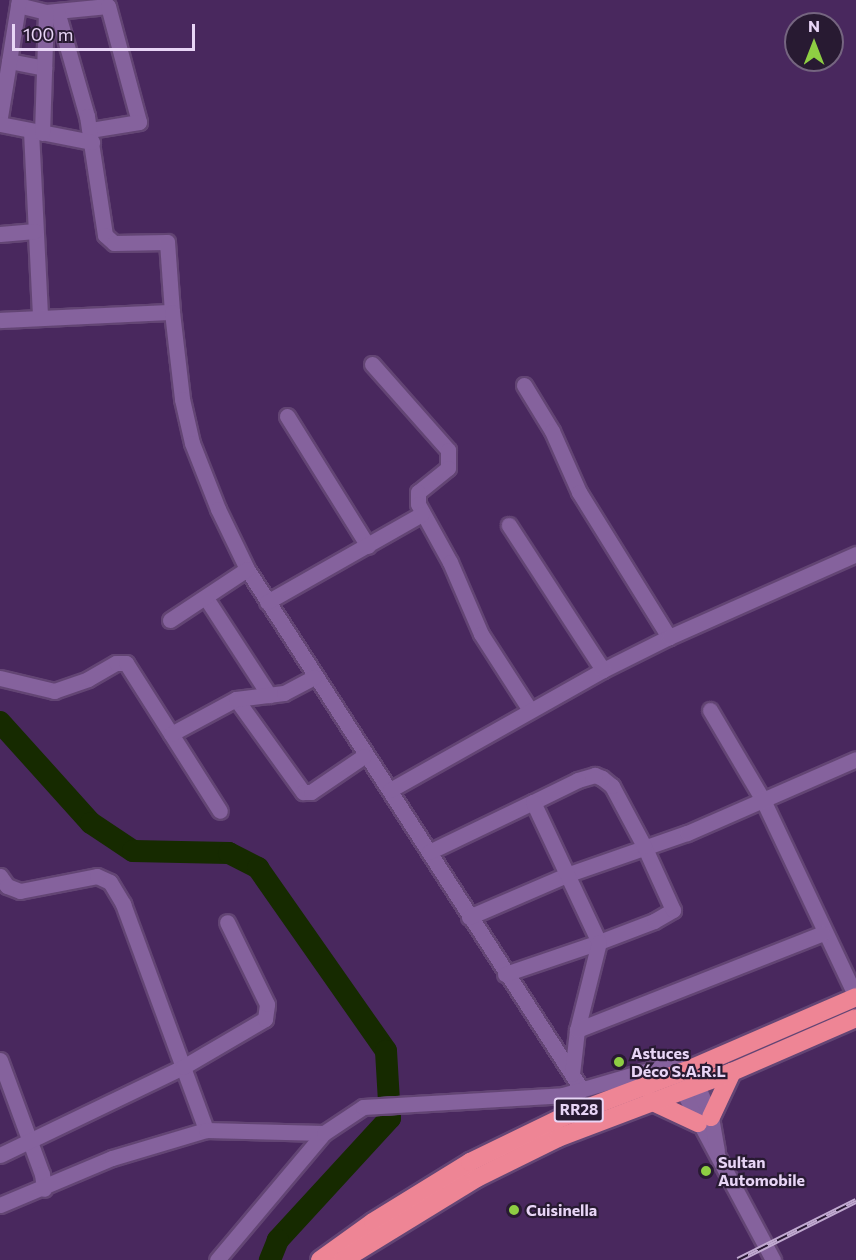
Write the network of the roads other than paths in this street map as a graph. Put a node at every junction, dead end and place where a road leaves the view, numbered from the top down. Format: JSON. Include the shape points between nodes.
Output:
{"nodes":[{"id":1,"x":19,"y":3,"type":"edge"},
{"id":2,"x":51,"y":11,"type":"junction"},
{"id":3,"x":9,"y":61,"type":"junction"},
{"id":4,"x":44,"y":68,"type":"junction"},
{"id":5,"x":0,"y":117,"type":"edge"},
{"id":6,"x":0,"y":124,"type":"edge"},
{"id":7,"x":37,"y":132,"type":"junction"},
{"id":8,"x":91,"y":136,"type":"junction"},
{"id":9,"x":35,"y":231,"type":"junction"},
{"id":10,"x":0,"y":234,"type":"edge"},
{"id":11,"x":172,"y":312,"type":"junction"},
{"id":12,"x":40,"y":318,"type":"junction"},
{"id":13,"x":0,"y":320,"type":"edge"},
{"id":14,"x":372,"y":364,"type":"dead end"},
{"id":15,"x":524,"y":386,"type":"dead end"},
{"id":16,"x":287,"y":416,"type":"dead end"},
{"id":17,"x":422,"y":514,"type":"junction"},
{"id":18,"x":509,"y":525,"type":"dead end"},
{"id":19,"x":368,"y":546,"type":"junction"},
{"id":20,"x":856,"y":554,"type":"edge"},
{"id":21,"x":247,"y":569,"type":"junction"},
{"id":22,"x":206,"y":598,"type":"junction"},
{"id":23,"x":267,"y":602,"type":"junction"},
{"id":24,"x":170,"y":620,"type":"dead end"},
{"id":25,"x":669,"y":637,"type":"junction"},
{"id":26,"x":603,"y":670,"type":"junction"},
{"id":27,"x":314,"y":677,"type":"junction"},
{"id":28,"x":0,"y":678,"type":"edge"},
{"id":29,"x":269,"y":695,"type":"junction"},
{"id":30,"x":236,"y":699,"type":"junction"},
{"id":31,"x":530,"y":710,"type":"junction"},
{"id":32,"x":710,"y":710,"type":"dead end"},
{"id":33,"x":171,"y":734,"type":"junction"},
{"id":34,"x":364,"y":756,"type":"junction"},
{"id":35,"x":856,"y":759,"type":"edge"},
{"id":36,"x":390,"y":790,"type":"junction"},
{"id":37,"x":763,"y":801,"type":"junction"},
{"id":38,"x":533,"y":802,"type":"junction"},
{"id":39,"x":220,"y":811,"type":"dead end"},
{"id":40,"x":644,"y":846,"type":"junction"},
{"id":41,"x":429,"y":852,"type":"junction"},
{"id":42,"x":569,"y":874,"type":"junction"},
{"id":43,"x":0,"y":876,"type":"edge"},
{"id":44,"x":469,"y":917,"type":"junction"},
{"id":45,"x":227,"y":922,"type":"dead end"},
{"id":46,"x":823,"y":933,"type":"junction"},
{"id":47,"x":599,"y":942,"type":"junction"},
{"id":48,"x":505,"y":974,"type":"junction"},
{"id":49,"x":856,"y":997,"type":"edge"},
{"id":50,"x":856,"y":1018,"type":"edge"},
{"id":51,"x":577,"y":1030,"type":"junction"},
{"id":52,"x":0,"y":1060,"type":"edge"},
{"id":53,"x":183,"y":1067,"type":"junction"},
{"id":54,"x":732,"y":1072,"type":"junction"},
{"id":55,"x":572,"y":1074,"type":"junction"},
{"id":56,"x":684,"y":1077,"type":"junction"},
{"id":57,"x":582,"y":1090,"type":"junction"},
{"id":58,"x":651,"y":1101,"type":"junction"},
{"id":59,"x":705,"y":1120,"type":"junction"},
{"id":60,"x":207,"y":1130,"type":"junction"},
{"id":61,"x":324,"y":1133,"type":"junction"},
{"id":62,"x":28,"y":1142,"type":"junction"},
{"id":63,"x":0,"y":1155,"type":"edge"},
{"id":64,"x":44,"y":1189,"type":"junction"},
{"id":65,"x":0,"y":1205,"type":"edge"},
{"id":66,"x":217,"y":1260,"type":"edge"},
{"id":67,"x":320,"y":1260,"type":"edge"},
{"id":68,"x":343,"y":1260,"type":"edge"},
{"id":69,"x":773,"y":1260,"type":"edge"}],
"edges":[{"from":1,"to":2,"type":"street"},
{"from":1,"to":3,"type":"street"},
{"from":2,"to":4,"type":"street"},
{"from":2,"to":8,"type":"street"},
{"from":2,"to":8,"type":"street","via":[[106,4],[111,14],[139,122]]},
{"from":3,"to":4,"type":"street"},
{"from":3,"to":5,"type":"street"},
{"from":4,"to":7,"type":"street"},
{"from":6,"to":7,"type":"street"},
{"from":7,"to":8,"type":"street"},
{"from":7,"to":9,"type":"street"},
{"from":8,"to":11,"type":"street","via":[[105,235],[114,243],[166,242]]},
{"from":9,"to":10,"type":"street"},
{"from":9,"to":12,"type":"street"},
{"from":11,"to":12,"type":"street"},
{"from":11,"to":21,"type":"street","via":[[182,399],[192,442]]},
{"from":12,"to":13,"type":"street"},
{"from":14,"to":17,"type":"street","via":[[450,457],[448,468],[418,492]]},
{"from":15,"to":25,"type":"street","via":[[552,431],[579,492]]},
{"from":16,"to":19,"type":"street"},
{"from":17,"to":19,"type":"street"},
{"from":17,"to":31,"type":"street","via":[[450,562],[481,634]]},
{"from":18,"to":26,"type":"street"},
{"from":19,"to":23,"type":"street"},
{"from":20,"to":25,"type":"street"},
{"from":21,"to":22,"type":"street"},
{"from":21,"to":23,"type":"street"},
{"from":22,"to":24,"type":"street"},
{"from":22,"to":29,"type":"street"},
{"from":23,"to":27,"type":"street"},
{"from":25,"to":26,"type":"street"},
{"from":26,"to":31,"type":"street"},
{"from":27,"to":29,"type":"street","via":[[284,693]]},
{"from":27,"to":34,"type":"street"},
{"from":28,"to":33,"type":"street","via":[[54,692],[123,662],[130,666]]},
{"from":29,"to":30,"type":"street"},
{"from":30,"to":33,"type":"street"},
{"from":30,"to":34,"type":"street","via":[[305,793]]},
{"from":31,"to":36,"type":"street"},
{"from":32,"to":37,"type":"street"},
{"from":33,"to":39,"type":"street"},
{"from":34,"to":36,"type":"street"},
{"from":35,"to":37,"type":"street"},
{"from":36,"to":41,"type":"street"},
{"from":37,"to":40,"type":"street"},
{"from":37,"to":46,"type":"street"},
{"from":38,"to":40,"type":"street","via":[[595,775],[612,786]]},
{"from":38,"to":41,"type":"street"},
{"from":38,"to":42,"type":"street"},
{"from":40,"to":42,"type":"street"},
{"from":40,"to":47,"type":"street","via":[[673,910]]},
{"from":41,"to":44,"type":"street"},
{"from":42,"to":44,"type":"street"},
{"from":42,"to":47,"type":"street"},
{"from":43,"to":53,"type":"street","via":[[7,886],[20,891],[97,876],[110,882],[123,904]]},
{"from":44,"to":48,"type":"street"},
{"from":45,"to":53,"type":"street","via":[[267,1004],[268,1015]]},
{"from":46,"to":49,"type":"street"},
{"from":46,"to":51,"type":"street"},
{"from":47,"to":48,"type":"street"},
{"from":47,"to":51,"type":"street"},
{"from":48,"to":55,"type":"street"},
{"from":49,"to":56,"type":"highway","number":"RR28"},
{"from":50,"to":54,"type":"highway","number":"RR28"},
{"from":51,"to":55,"type":"street"},
{"from":52,"to":62,"type":"street"},
{"from":53,"to":60,"type":"street"},
{"from":53,"to":62,"type":"street"},
{"from":54,"to":56,"type":"highway","number":"RR28"},
{"from":54,"to":59,"type":"highway"},
{"from":55,"to":57,"type":"street"},
{"from":56,"to":57,"type":"street","via":[[660,1065]]},
{"from":56,"to":58,"type":"highway","number":"RR28"},
{"from":56,"to":59,"type":"street"},
{"from":56,"to":67,"type":"highway","number":"RR28","via":[[563,1117],[470,1162]]},
{"from":57,"to":61,"type":"street","via":[[563,1095],[363,1107]]},
{"from":58,"to":59,"type":"highway"},
{"from":58,"to":68,"type":"highway","number":"RR28","via":[[558,1138],[477,1178]]},
{"from":59,"to":69,"type":"street"},
{"from":60,"to":61,"type":"street"},
{"from":60,"to":64,"type":"street","via":[[112,1158]]},
{"from":61,"to":66,"type":"street"},
{"from":62,"to":63,"type":"street"},
{"from":62,"to":64,"type":"street"},
{"from":64,"to":65,"type":"street"}]}
